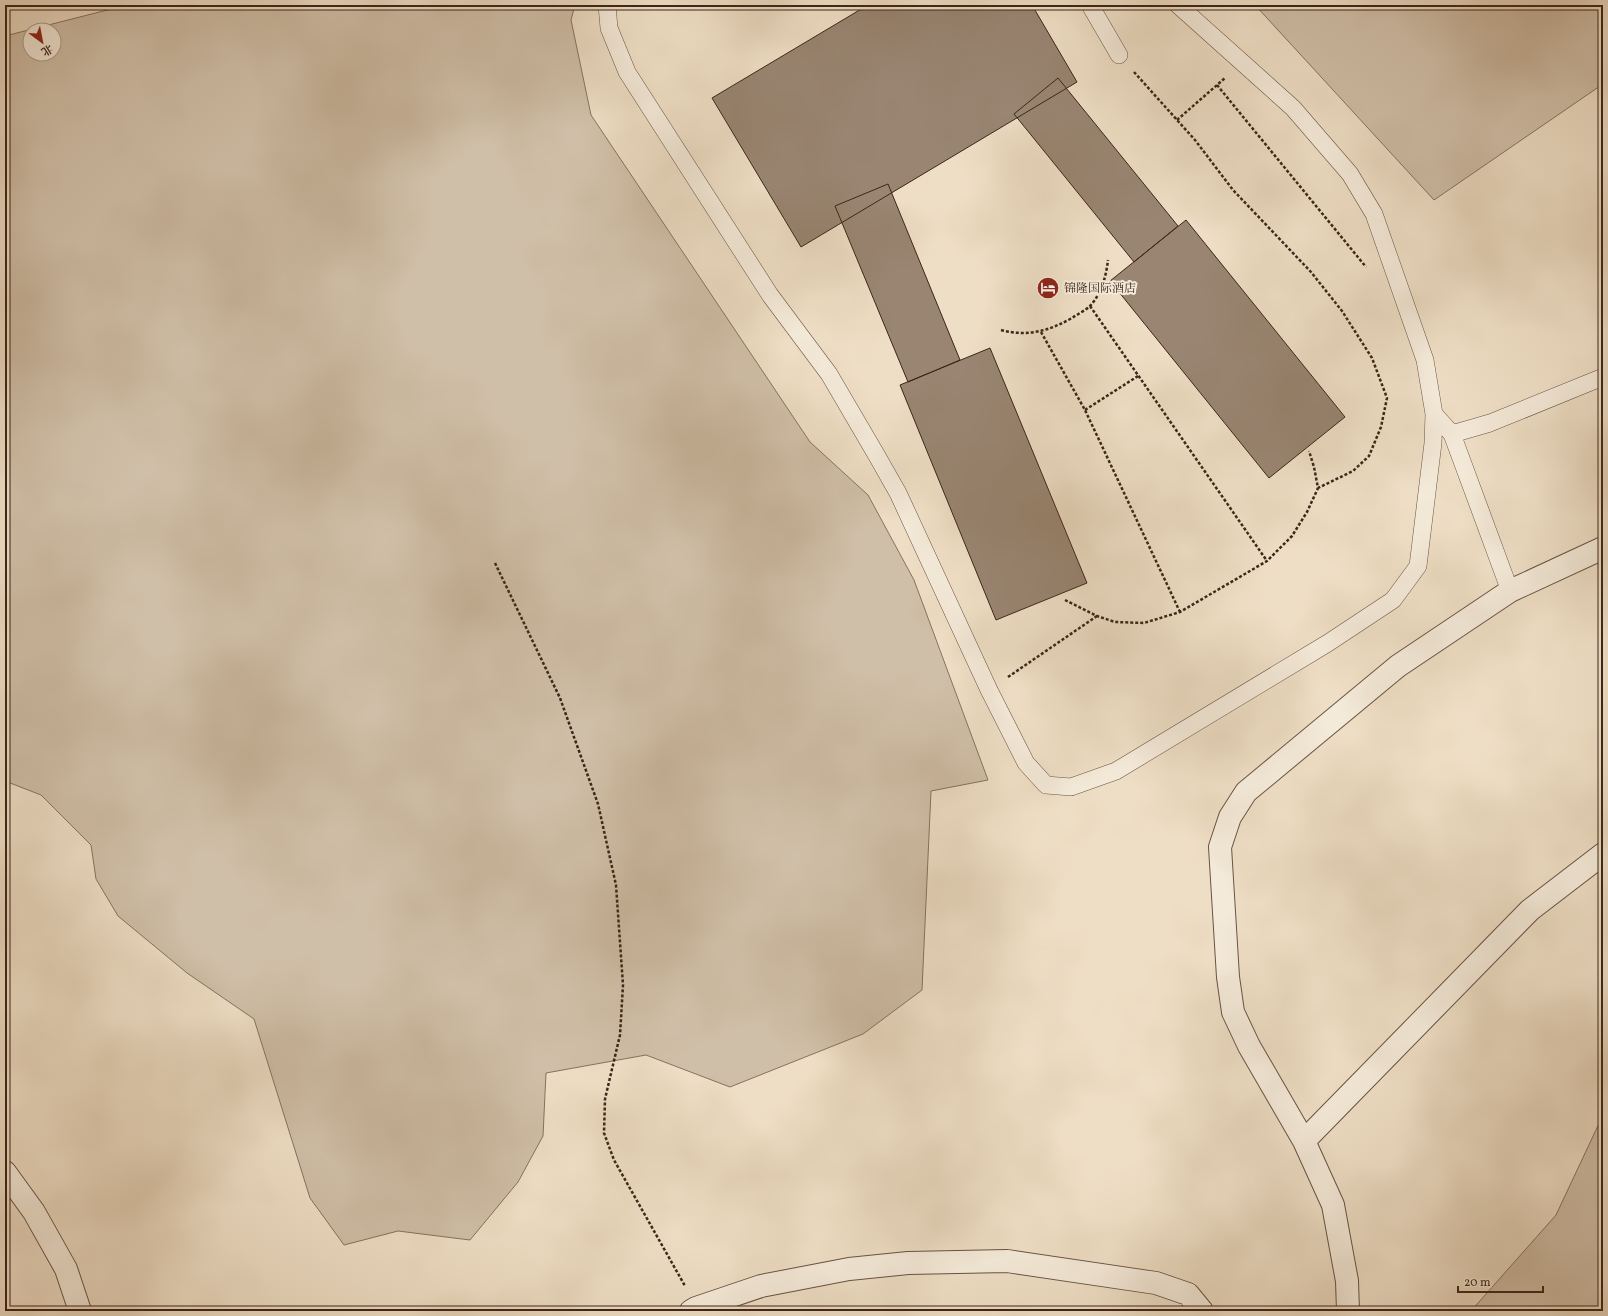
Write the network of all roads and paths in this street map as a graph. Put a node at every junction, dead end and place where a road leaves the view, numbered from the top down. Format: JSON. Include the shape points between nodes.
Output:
{"nodes":[{"id":1,"x":607,"y":5,"type":"edge"},
{"id":2,"x":1090,"y":5,"type":"edge"},
{"id":3,"x":1178,"y":5,"type":"edge"},
{"id":4,"x":1119,"y":55,"type":"joint"},
{"id":5,"x":1243,"y":63,"type":"junction"},
{"id":6,"x":1217,"y":85,"type":"junction"},
{"id":7,"x":1177,"y":120,"type":"junction"},
{"id":8,"x":1108,"y":260,"type":"dead end"},
{"id":9,"x":1368,"y":270,"type":"dead end"},
{"id":10,"x":1090,"y":306,"type":"junction"},
{"id":11,"x":1001,"y":330,"type":"dead end"},
{"id":12,"x":1042,"y":332,"type":"junction"},
{"id":13,"x":1138,"y":376,"type":"junction"},
{"id":14,"x":1603,"y":377,"type":"edge"},
{"id":15,"x":1085,"y":410,"type":"junction"},
{"id":16,"x":1434,"y":414,"type":"junction"},
{"id":17,"x":1452,"y":434,"type":"junction"},
{"id":18,"x":1309,"y":451,"type":"dead end"},
{"id":19,"x":1318,"y":488,"type":"junction"},
{"id":20,"x":1603,"y":548,"type":"edge"},
{"id":21,"x":1267,"y":561,"type":"junction"},
{"id":22,"x":496,"y":563,"type":"dead end"},
{"id":23,"x":1510,"y":591,"type":"junction"},
{"id":24,"x":1065,"y":600,"type":"dead end"},
{"id":25,"x":1180,"y":612,"type":"junction"},
{"id":26,"x":1096,"y":616,"type":"junction"},
{"id":27,"x":989,"y":690,"type":"junction"},
{"id":28,"x":1603,"y":854,"type":"edge"},
{"id":29,"x":1304,"y":1141,"type":"junction"},
{"id":30,"x":5,"y":1172,"type":"edge"},
{"id":31,"x":694,"y":1309,"type":"edge"},
{"id":32,"x":80,"y":1311,"type":"edge"},
{"id":33,"x":1202,"y":1311,"type":"edge"},
{"id":34,"x":1348,"y":1311,"type":"edge"}],
"edges":[{"from":1,"to":27,"type":"lane","via":[[609,28],[627,72],[770,295],[829,374],[898,493]]},
{"from":2,"to":4,"type":"lane"},
{"from":3,"to":5,"type":"lane"},
{"from":4,"to":7,"type":"path"},
{"from":5,"to":6,"type":"path"},
{"from":5,"to":16,"type":"lane","via":[[1293,108],[1350,174],[1374,214],[1425,360]]},
{"from":6,"to":7,"type":"path"},
{"from":6,"to":9,"type":"path"},
{"from":7,"to":19,"type":"path","via":[[1233,190],[1311,272],[1342,311],[1372,358],[1387,398],[1381,427],[1369,456],[1353,471]]},
{"from":8,"to":10,"type":"path","via":[[1102,288]]},
{"from":10,"to":12,"type":"path","via":[[1060,325]]},
{"from":10,"to":13,"type":"path"},
{"from":11,"to":12,"type":"path","via":[[1016,334]]},
{"from":12,"to":15,"type":"path"},
{"from":13,"to":15,"type":"path"},
{"from":13,"to":21,"type":"path"},
{"from":14,"to":17,"type":"lane","via":[[1490,423]]},
{"from":15,"to":25,"type":"path"},
{"from":16,"to":17,"type":"lane"},
{"from":16,"to":27,"type":"lane","via":[[1433,443],[1418,566],[1393,600],[1328,643],[1116,771],[1071,787],[1046,785],[1026,763]]},
{"from":17,"to":23,"type":"lane"},
{"from":18,"to":19,"type":"path"},
{"from":19,"to":21,"type":"path","via":[[1308,512],[1292,536]]},
{"from":20,"to":23,"type":"street"},
{"from":21,"to":25,"type":"path"},
{"from":22,"to":31,"type":"path","via":[[560,698],[598,804],[616,885],[623,985],[620,1035],[605,1099],[604,1133],[614,1160]]},
{"from":23,"to":29,"type":"street","via":[[1398,666],[1246,792],[1230,817],[1220,848],[1228,977],[1233,1012],[1249,1046]]},
{"from":24,"to":26,"type":"path"},
{"from":25,"to":26,"type":"path","via":[[1144,623],[1115,622]]},
{"from":26,"to":27,"type":"path"},
{"from":28,"to":29,"type":"street","via":[[1530,910]]},
{"from":29,"to":34,"type":"street","via":[[1333,1205],[1346,1281]]},
{"from":30,"to":32,"type":"street","via":[[34,1212],[66,1269]]},
{"from":31,"to":33,"type":"street","via":[[761,1286],[849,1269],[908,1263],[1007,1261],[1156,1283],[1188,1294]]}]}
